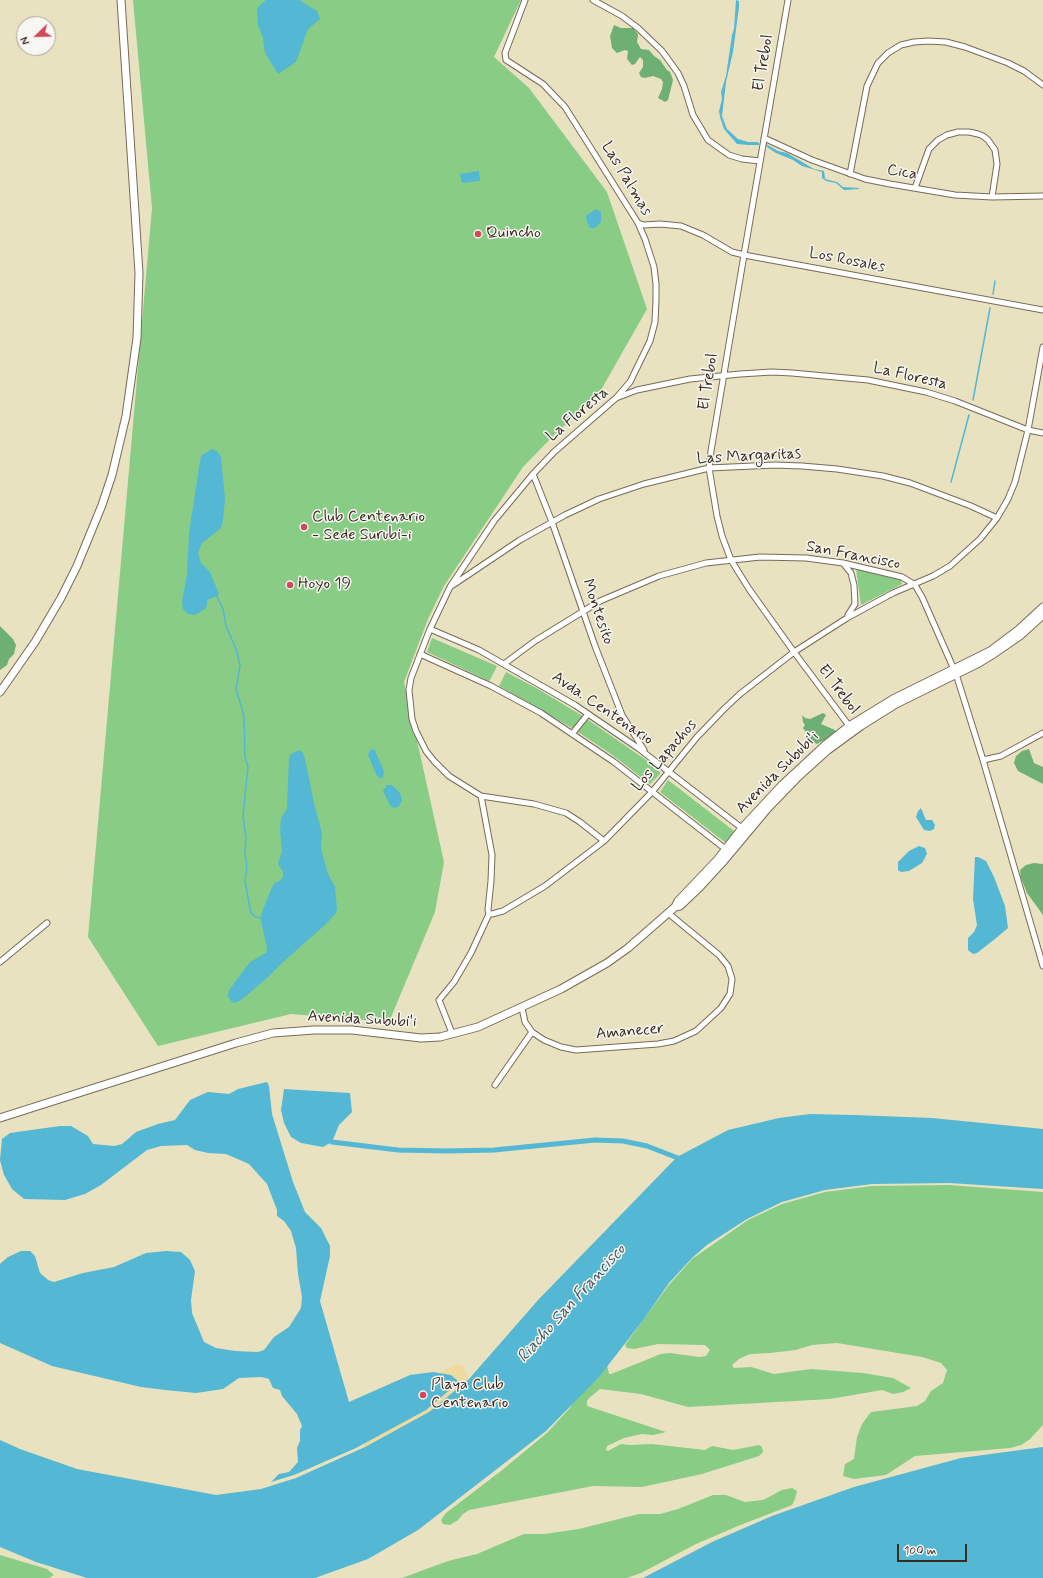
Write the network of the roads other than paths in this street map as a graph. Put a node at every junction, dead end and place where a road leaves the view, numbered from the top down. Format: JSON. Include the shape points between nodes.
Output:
{"nodes":[{"id":1,"x":122,"y":0,"type":"edge"},
{"id":2,"x":526,"y":0,"type":"edge"},
{"id":3,"x":593,"y":0,"type":"edge"},
{"id":4,"x":788,"y":0,"type":"edge"},
{"id":5,"x":1043,"y":85,"type":"edge"},
{"id":6,"x":764,"y":138,"type":"junction"},
{"id":7,"x":760,"y":161,"type":"junction"},
{"id":8,"x":850,"y":174,"type":"junction"},
{"id":9,"x":915,"y":188,"type":"junction"},
{"id":10,"x":1043,"y":196,"type":"edge"},
{"id":11,"x":992,"y":197,"type":"junction"},
{"id":12,"x":638,"y":223,"type":"junction"},
{"id":13,"x":651,"y":225,"type":"junction"},
{"id":14,"x":645,"y":239,"type":"junction"},
{"id":15,"x":744,"y":255,"type":"junction"},
{"id":16,"x":1043,"y":310,"type":"edge"},
{"id":17,"x":1043,"y":347,"type":"edge"},
{"id":18,"x":724,"y":376,"type":"junction"},
{"id":19,"x":630,"y":382,"type":"junction"},
{"id":20,"x":638,"y":390,"type":"junction"},
{"id":21,"x":616,"y":398,"type":"junction"},
{"id":22,"x":1028,"y":430,"type":"junction"},
{"id":23,"x":1043,"y":433,"type":"edge"},
{"id":24,"x":709,"y":468,"type":"junction"},
{"id":25,"x":533,"y":474,"type":"junction"},
{"id":26,"x":997,"y":518,"type":"junction"},
{"id":27,"x":552,"y":522,"type":"junction"},
{"id":28,"x":731,"y":560,"type":"junction"},
{"id":29,"x":843,"y":563,"type":"junction"},
{"id":30,"x":915,"y":585,"type":"junction"},
{"id":31,"x":450,"y":587,"type":"junction"},
{"id":32,"x":1043,"y":608,"type":"edge"},
{"id":33,"x":583,"y":611,"type":"junction"},
{"id":34,"x":1043,"y":615,"type":"edge"},
{"id":35,"x":846,"y":618,"type":"junction"},
{"id":36,"x":430,"y":629,"type":"junction"},
{"id":37,"x":794,"y":652,"type":"junction"},
{"id":38,"x":420,"y":654,"type":"junction"},
{"id":39,"x":504,"y":664,"type":"junction"},
{"id":40,"x":954,"y":672,"type":"junction"},
{"id":41,"x":0,"y":692,"type":"edge"},
{"id":42,"x":588,"y":714,"type":"junction"},
{"id":43,"x":851,"y":729,"type":"junction"},
{"id":44,"x":1043,"y":733,"type":"edge"},
{"id":45,"x":572,"y":734,"type":"junction"},
{"id":46,"x":647,"y":755,"type":"junction"},
{"id":47,"x":983,"y":760,"type":"junction"},
{"id":48,"x":669,"y":771,"type":"junction"},
{"id":49,"x":652,"y":792,"type":"junction"},
{"id":50,"x":481,"y":796,"type":"junction"},
{"id":51,"x":745,"y":830,"type":"junction"},
{"id":52,"x":604,"y":841,"type":"junction"},
{"id":53,"x":729,"y":851,"type":"junction"},
{"id":54,"x":668,"y":913,"type":"junction"},
{"id":55,"x":489,"y":914,"type":"junction"},
{"id":56,"x":47,"y":923,"type":"dead end"},
{"id":57,"x":0,"y":962,"type":"edge"},
{"id":58,"x":1043,"y":966,"type":"edge"},
{"id":59,"x":522,"y":1008,"type":"junction"},
{"id":60,"x":532,"y":1032,"type":"junction"},
{"id":61,"x":457,"y":1034,"type":"junction"},
{"id":62,"x":495,"y":1085,"type":"dead end"},
{"id":63,"x":0,"y":1118,"type":"edge"}],
"edges":[{"from":1,"to":41,"type":"street","via":[[139,273],[137,338],[127,410],[112,475],[76,566],[35,642]]},
{"from":2,"to":12,"type":"street","name":"Las Palmas","via":[[505,53],[506,60],[543,84],[565,107]]},
{"from":3,"to":7,"type":"street","via":[[628,20],[662,51],[678,73],[693,115],[708,140],[729,155]]},
{"from":4,"to":6,"type":"street","name":"El Trebol"},
{"from":5,"to":8,"type":"street","via":[[1008,63],[965,47],[928,41],[901,45],[878,63],[867,86]]},
{"from":6,"to":7,"type":"street","name":"El Trebol"},
{"from":6,"to":8,"type":"street","name":"Cica"},
{"from":7,"to":15,"type":"street","name":"El Trebol"},
{"from":8,"to":9,"type":"street","name":"Cica"},
{"from":9,"to":11,"type":"street","name":"Cica"},
{"from":9,"to":11,"type":"street","via":[[929,149],[947,134],[969,132],[983,136],[995,150],[997,164]]},
{"from":10,"to":11,"type":"street","name":"Cica"},
{"from":12,"to":13,"type":"street","name":"Los Rosales"},
{"from":12,"to":14,"type":"street","name":"Las Palmas"},
{"from":13,"to":14,"type":"street"},
{"from":13,"to":15,"type":"street","name":"Los Rosales","via":[[681,226],[703,234],[732,252]]},
{"from":14,"to":19,"type":"street","name":"Las Palmas","via":[[654,267],[656,284],[654,322],[650,341]]},
{"from":15,"to":16,"type":"street","name":"Los Rosales"},
{"from":15,"to":18,"type":"street","name":"El Trebol"},
{"from":17,"to":22,"type":"street","name":"Los Lapachos"},
{"from":18,"to":20,"type":"street","name":"La Floresta","via":[[690,379]]},
{"from":18,"to":22,"type":"street","name":"La Floresta","via":[[792,373],[868,380],[955,401]]},
{"from":18,"to":24,"type":"street","name":"El Trebol"},
{"from":19,"to":20,"type":"street","via":[[634,389]]},
{"from":19,"to":21,"type":"street","name":"Las Palmas"},
{"from":20,"to":21,"type":"street","name":"La Floresta"},
{"from":21,"to":25,"type":"street","name":"La Floresta","via":[[554,452]]},
{"from":22,"to":23,"type":"street","name":"La Floresta"},
{"from":22,"to":26,"type":"street","name":"Los Lapachos","via":[[1015,482]]},
{"from":24,"to":26,"type":"street","name":"Las Margaritas","via":[[802,466],[883,476],[910,483]]},
{"from":24,"to":27,"type":"street","name":"Las Margaritas","via":[[664,478],[599,499]]},
{"from":24,"to":28,"type":"street","name":"El Trebol","via":[[717,516]]},
{"from":25,"to":27,"type":"street","name":"Montesito"},
{"from":25,"to":31,"type":"street","name":"La Floresta","via":[[494,521]]},
{"from":26,"to":30,"type":"street","name":"Los Lapachos","via":[[966,553],[950,566]]},
{"from":27,"to":31,"type":"street","name":"Las Margaritas","via":[[520,540]]},
{"from":27,"to":33,"type":"street","name":"Montesito"},
{"from":28,"to":29,"type":"street","name":"San Francisco","via":[[784,557]]},
{"from":28,"to":33,"type":"street","name":"San Francisco","via":[[706,563],[659,576]]},
{"from":28,"to":37,"type":"street","name":"El Trebol"},
{"from":29,"to":30,"type":"street","name":"San Francisco","via":[[902,578]]},
{"from":29,"to":35,"type":"street","via":[[851,573],[855,596],[854,604]]},
{"from":30,"to":35,"type":"street","name":"Los Lapachos","via":[[893,593]]},
{"from":30,"to":40,"type":"street","name":"San Francisco"},
{"from":31,"to":36,"type":"street","name":"La Floresta"},
{"from":32,"to":40,"type":"street","name":"Avenida Sububi'i","via":[[1006,640]]},
{"from":33,"to":39,"type":"street","name":"San Francisco"},
{"from":33,"to":46,"type":"street","name":"Montesito","via":[[622,715]]},
{"from":34,"to":40,"type":"street","name":"Avenida Sububi'i","via":[[1009,644],[979,663]]},
{"from":35,"to":37,"type":"street","name":"Los Lapachos"},
{"from":36,"to":38,"type":"street","name":"La Floresta"},
{"from":36,"to":39,"type":"street","name":"Avda. Centenario"},
{"from":37,"to":43,"type":"street","name":"El Trebol"},
{"from":37,"to":48,"type":"street","name":"Los Lapachos","via":[[724,709]]},
{"from":38,"to":45,"type":"street","via":[[495,688],[541,713]]},
{"from":38,"to":50,"type":"street","name":"La Floresta","via":[[409,690],[416,731],[434,761],[449,776]]},
{"from":39,"to":42,"type":"street","name":"Avda. Centenario"},
{"from":40,"to":43,"type":"street","name":"Avenida Sububi'i"},
{"from":40,"to":47,"type":"street","name":"San Francisco"},
{"from":42,"to":45,"type":"street"},
{"from":42,"to":46,"type":"street","name":"Avda. Centenario"},
{"from":43,"to":51,"type":"street","name":"Avenida Sububi'i"},
{"from":44,"to":47,"type":"street","via":[[1001,756]]},
{"from":45,"to":49,"type":"street"},
{"from":46,"to":48,"type":"street","name":"Avda. Centenario"},
{"from":47,"to":58,"type":"street","name":"San Francisco"},
{"from":48,"to":49,"type":"street","name":"Los Lapachos"},
{"from":48,"to":51,"type":"street","name":"Avda. Centenario"},
{"from":49,"to":52,"type":"street","name":"Los Lapachos"},
{"from":49,"to":53,"type":"street"},
{"from":50,"to":52,"type":"street","via":[[534,804],[566,814]]},
{"from":50,"to":55,"type":"street","via":[[492,855]]},
{"from":51,"to":53,"type":"street","name":"Avenida Sububi'i"},
{"from":52,"to":55,"type":"street","name":"Los Lapachos","via":[[556,879],[503,911]]},
{"from":53,"to":54,"type":"street","name":"Avenida Sububi'i","via":[[695,892]]},
{"from":54,"to":59,"type":"street","name":"Avenida Sububi'i","via":[[607,963]]},
{"from":54,"to":60,"type":"street","name":"Amanecer","via":[[719,955],[728,966],[732,979],[730,994],[721,1008],[696,1031],[674,1041],[658,1044],[576,1050],[561,1047]]},
{"from":55,"to":61,"type":"street","via":[[471,953],[454,982],[439,1000],[452,1032]]},
{"from":56,"to":57,"type":"street"},
{"from":59,"to":60,"type":"street","via":[[525,1022]]},
{"from":59,"to":61,"type":"street","name":"Avenida Sububi'i"},
{"from":60,"to":62,"type":"street"},
{"from":61,"to":63,"type":"street","name":"Avenida Sububi'i","via":[[421,1038],[352,1030],[273,1033],[236,1042]]}]}
